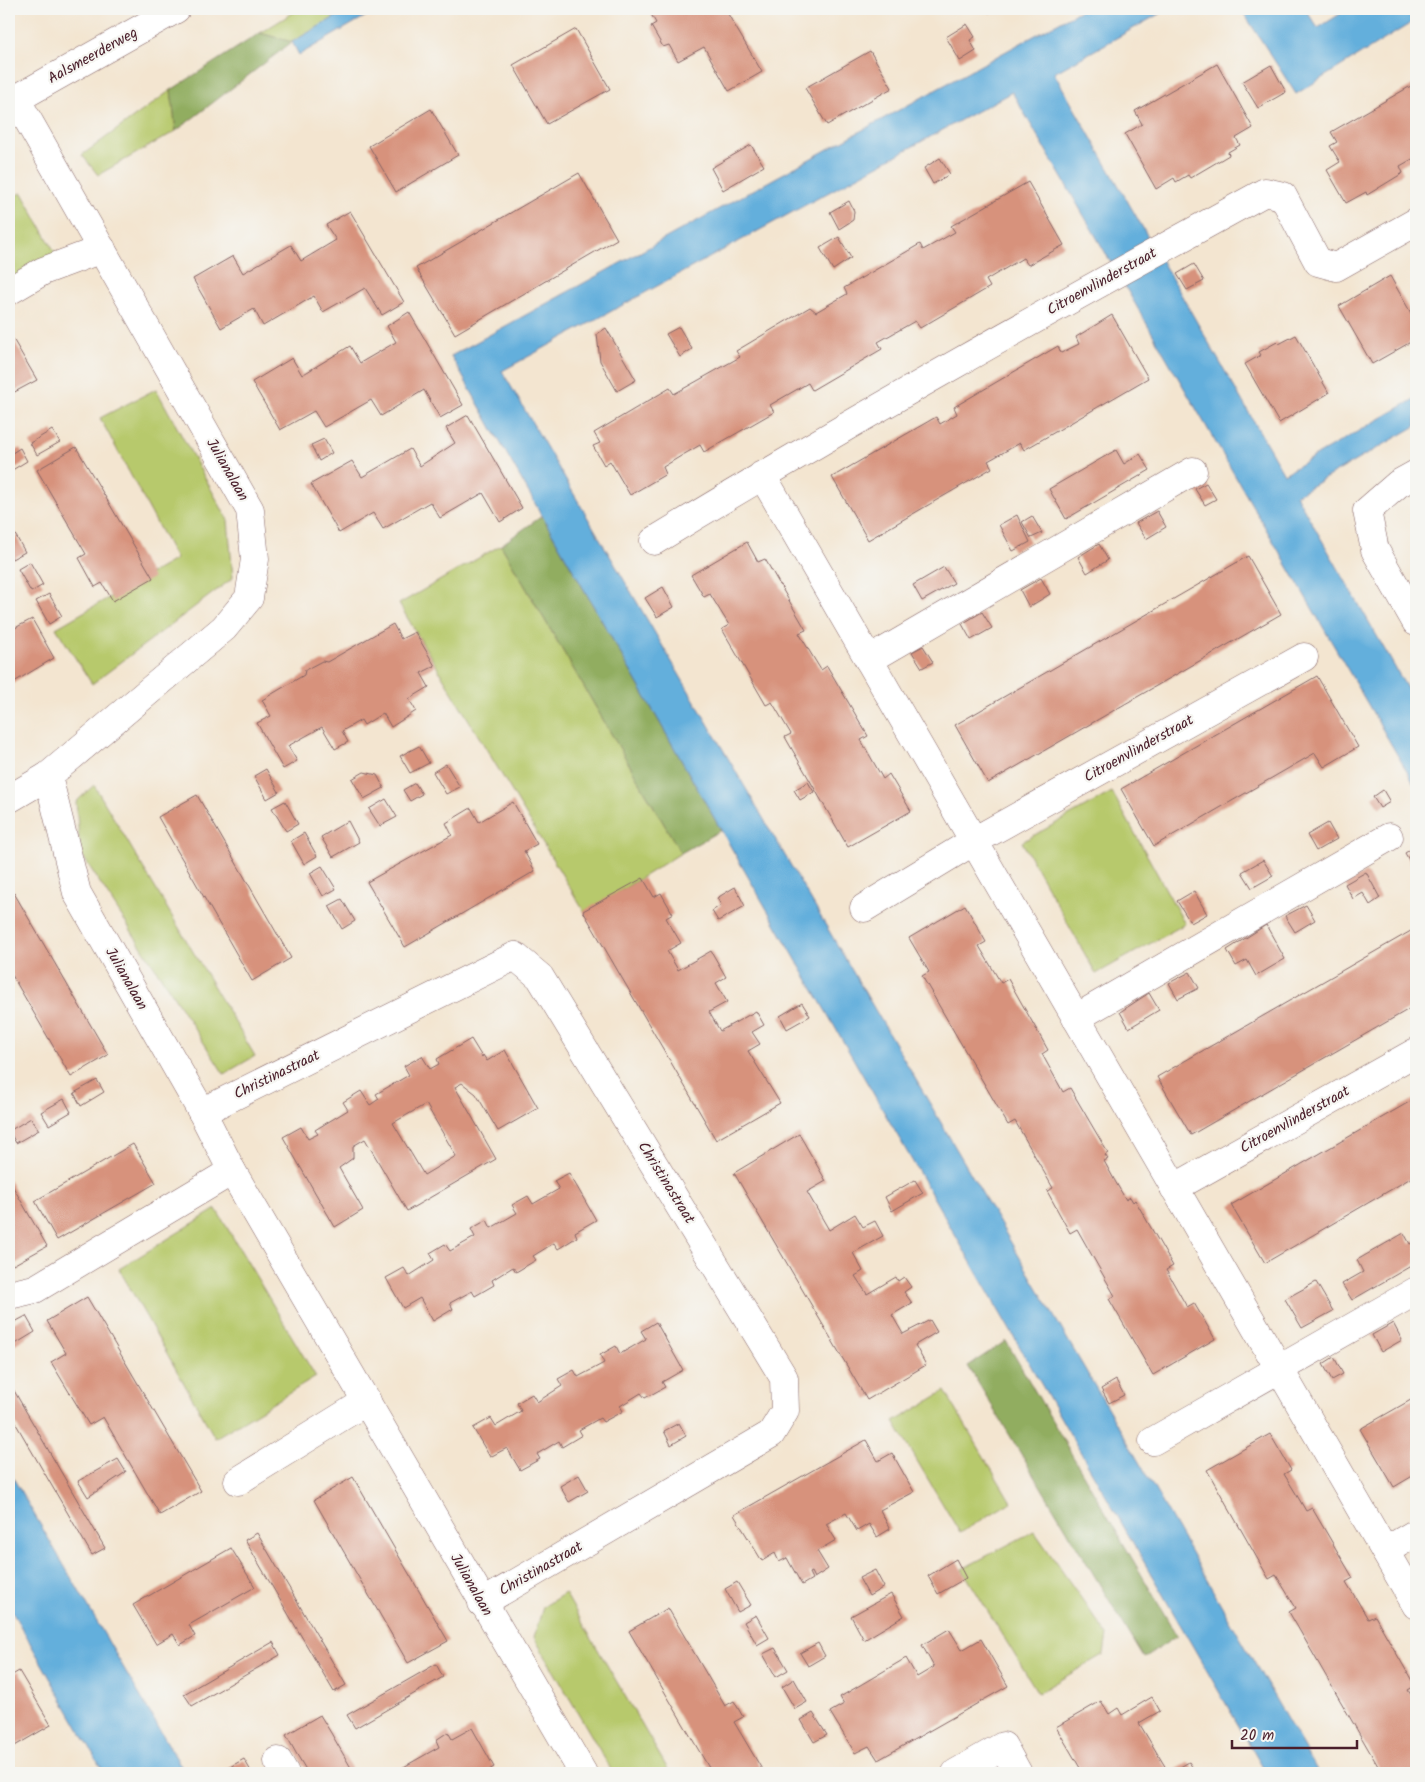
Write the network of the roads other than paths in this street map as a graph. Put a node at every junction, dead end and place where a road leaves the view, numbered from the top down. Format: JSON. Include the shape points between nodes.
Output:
{"nodes":[{"id":1,"x":176,"y":9,"type":"edge"},
{"id":2,"x":12,"y":101,"type":"edge"},
{"id":3,"x":1416,"y":222,"type":"edge"},
{"id":4,"x":102,"y":249,"type":"junction"},
{"id":5,"x":9,"y":291,"type":"edge"},
{"id":6,"x":1193,"y":471,"type":"dead end"},
{"id":7,"x":1416,"y":474,"type":"edge"},
{"id":8,"x":762,"y":475,"type":"junction"},
{"id":9,"x":654,"y":541,"type":"dead end"},
{"id":10,"x":1416,"y":622,"type":"edge"},
{"id":11,"x":1304,"y":657,"type":"dead end"},
{"id":12,"x":869,"y":660,"type":"junction"},
{"id":13,"x":48,"y":776,"type":"junction"},
{"id":14,"x":9,"y":799,"type":"edge"},
{"id":15,"x":1388,"y":837,"type":"dead end"},
{"id":16,"x":974,"y":841,"type":"junction"},
{"id":17,"x":864,"y":908,"type":"dead end"},
{"id":18,"x":1076,"y":1018,"type":"junction"},
{"id":19,"x":1416,"y":1052,"type":"edge"},
{"id":20,"x":202,"y":1112,"type":"junction"},
{"id":21,"x":232,"y":1171,"type":"junction"},
{"id":22,"x":1174,"y":1188,"type":"junction"},
{"id":23,"x":1416,"y":1291,"type":"edge"},
{"id":24,"x":9,"y":1295,"type":"edge"},
{"id":25,"x":1279,"y":1368,"type":"junction"},
{"id":26,"x":367,"y":1401,"type":"junction"},
{"id":27,"x":1153,"y":1441,"type":"dead end"},
{"id":28,"x":238,"y":1481,"type":"dead end"},
{"id":29,"x":1416,"y":1533,"type":"edge"},
{"id":30,"x":1385,"y":1551,"type":"junction"},
{"id":31,"x":482,"y":1603,"type":"junction"},
{"id":32,"x":1416,"y":1605,"type":"edge"},
{"id":33,"x":576,"y":1771,"type":"edge"},
{"id":34,"x":956,"y":1773,"type":"edge"},
{"id":35,"x":1018,"y":1773,"type":"edge"}],
"edges":[{"from":1,"to":2,"type":"street","name":"Aalsmeerderweg"},
{"from":2,"to":4,"type":"street","name":"Julianalaan"},
{"from":3,"to":8,"type":"street","name":"Citroenvlinderstraat","via":[[1336,268],[1318,262],[1283,196],[1265,192]]},
{"from":4,"to":5,"type":"street","via":[[43,271]]},
{"from":4,"to":13,"type":"street","name":"Julianalaan","via":[[250,510],[254,559],[249,598],[224,628]]},
{"from":6,"to":12,"type":"street"},
{"from":7,"to":10,"type":"street","via":[[1398,484],[1367,511],[1375,550]]},
{"from":8,"to":9,"type":"street","name":"Citroenvlinderstraat"},
{"from":8,"to":12,"type":"street"},
{"from":11,"to":16,"type":"street","name":"Citroenvlinderstraat"},
{"from":12,"to":16,"type":"street"},
{"from":13,"to":14,"type":"street","name":"Julianalaan"},
{"from":13,"to":20,"type":"street","name":"Julianalaan","via":[[77,894]]},
{"from":15,"to":18,"type":"street"},
{"from":16,"to":17,"type":"street","name":"Citroenvlinderstraat"},
{"from":16,"to":18,"type":"street"},
{"from":18,"to":22,"type":"street"},
{"from":19,"to":22,"type":"street","name":"Citroenvlinderstraat"},
{"from":20,"to":21,"type":"street","name":"Julianalaan"},
{"from":20,"to":31,"type":"street","name":"Christinastraat","via":[[515,956],[540,977],[784,1378],[785,1411],[771,1434]]},
{"from":21,"to":24,"type":"street","via":[[35,1289]]},
{"from":21,"to":26,"type":"street","name":"Julianalaan"},
{"from":22,"to":25,"type":"street"},
{"from":23,"to":25,"type":"street"},
{"from":25,"to":27,"type":"street"},
{"from":25,"to":30,"type":"street"},
{"from":26,"to":28,"type":"street"},
{"from":26,"to":31,"type":"street","name":"Julianalaan"},
{"from":29,"to":30,"type":"street"},
{"from":30,"to":32,"type":"street"},
{"from":31,"to":33,"type":"street","name":"Julianalaan"},
{"from":34,"to":35,"type":"street","via":[[1003,1746]]}]}
